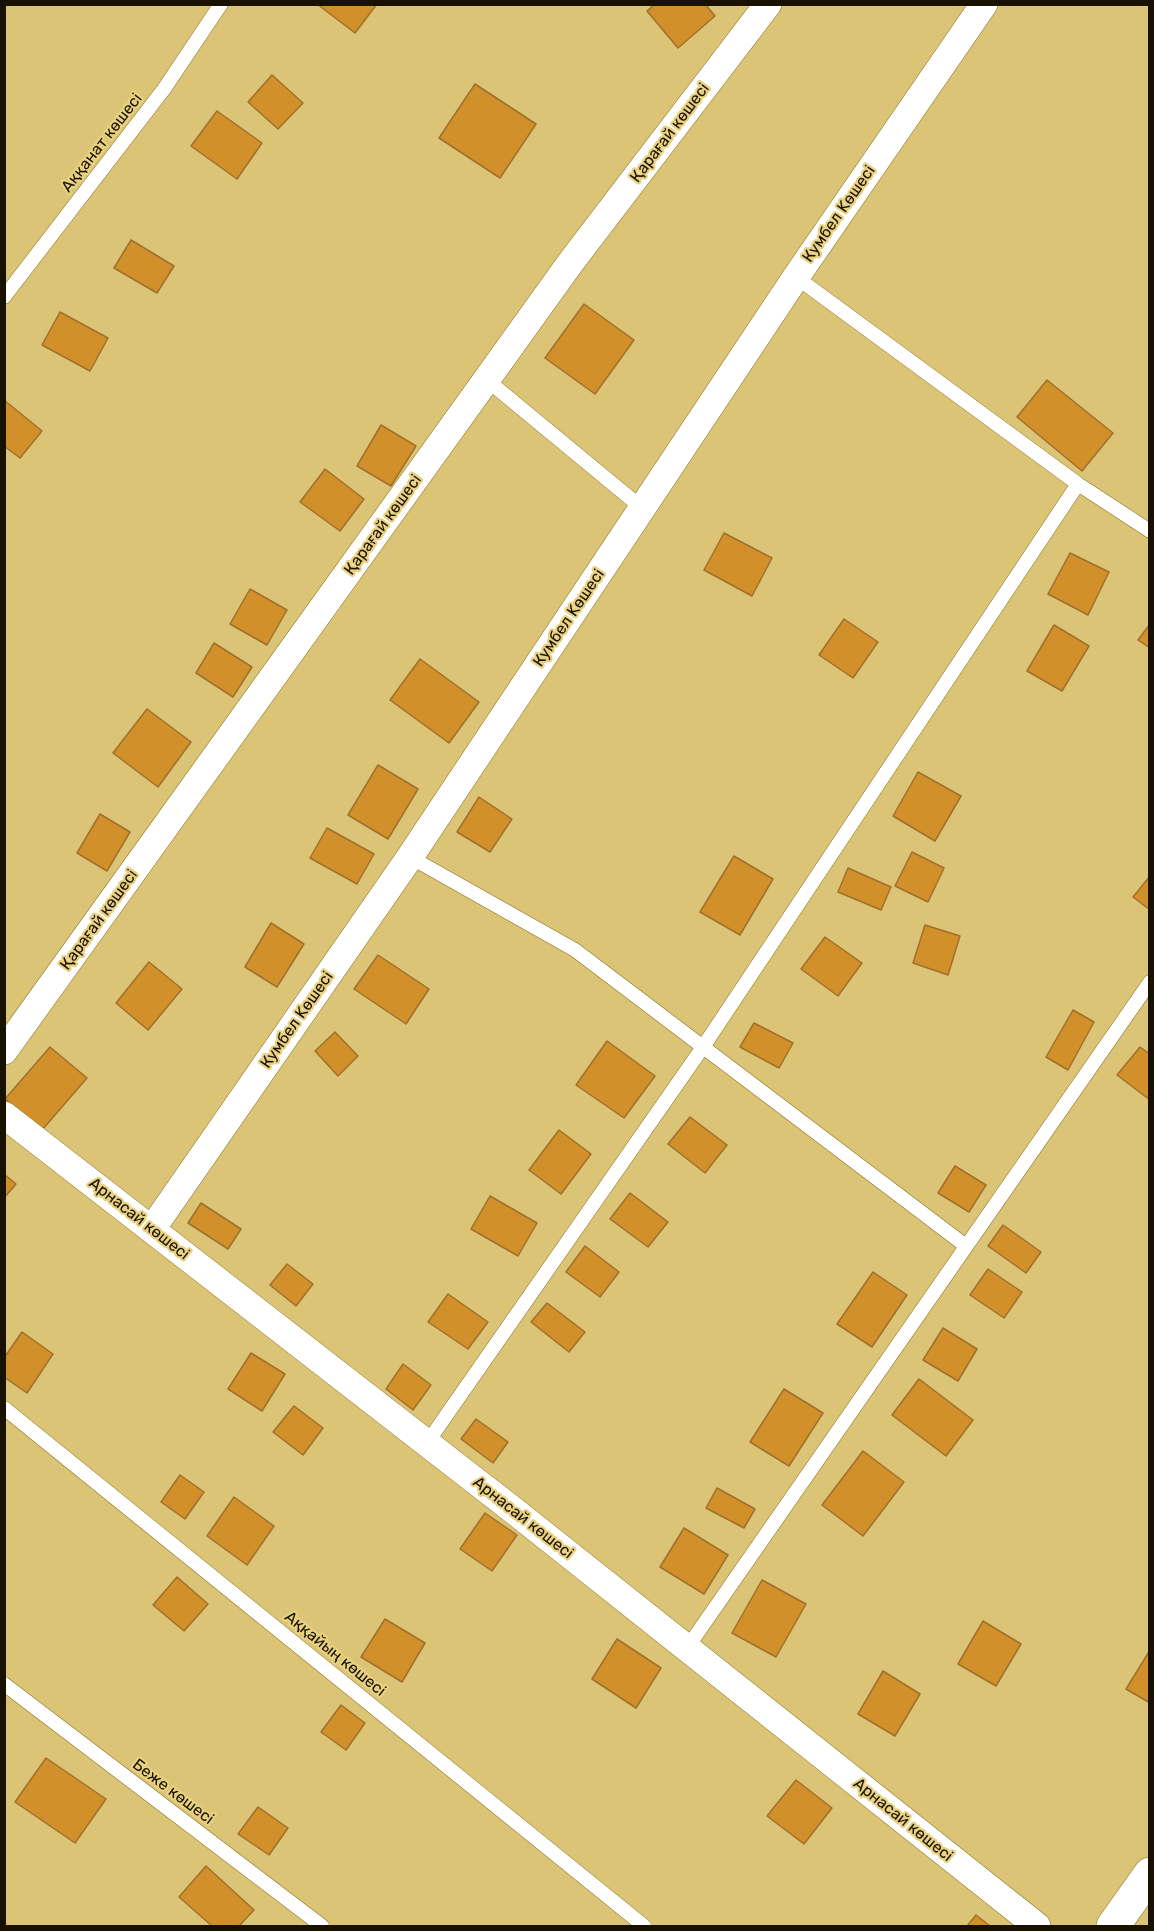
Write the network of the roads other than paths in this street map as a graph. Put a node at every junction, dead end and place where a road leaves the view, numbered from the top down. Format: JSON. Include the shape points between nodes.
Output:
{"nodes":[{"id":1,"x":221,"y":4,"type":"edge"},
{"id":2,"x":984,"y":4,"type":"edge"},
{"id":3,"x":761,"y":7,"type":"edge"},
{"id":4,"x":796,"y":277,"type":"junction"},
{"id":5,"x":4,"y":297,"type":"edge"},
{"id":6,"x":487,"y":380,"type":"junction"},
{"id":7,"x":1078,"y":484,"type":"junction"},
{"id":8,"x":642,"y":508,"type":"junction"},
{"id":9,"x":1149,"y":531,"type":"edge"},
{"id":10,"x":410,"y":857,"type":"junction"},
{"id":11,"x":1149,"y":982,"type":"edge"},
{"id":12,"x":703,"y":1047,"type":"junction"},
{"id":13,"x":4,"y":1051,"type":"edge"},
{"id":14,"x":4,"y":1115,"type":"edge"},
{"id":15,"x":152,"y":1229,"type":"junction"},
{"id":16,"x":966,"y":1246,"type":"junction"},
{"id":17,"x":4,"y":1408,"type":"edge"},
{"id":18,"x":428,"y":1443,"type":"junction"},
{"id":19,"x":687,"y":1648,"type":"junction"},
{"id":20,"x":4,"y":1684,"type":"edge"},
{"id":21,"x":1149,"y":1874,"type":"edge"},
{"id":22,"x":322,"y":1926,"type":"edge"},
{"id":23,"x":644,"y":1926,"type":"edge"},
{"id":24,"x":1037,"y":1926,"type":"edge"},
{"id":25,"x":1113,"y":1926,"type":"edge"}],
"edges":[{"from":1,"to":5,"type":"lane","name":"Аққанат көшесі","via":[[164,89]]},
{"from":2,"to":4,"type":"street","name":"Кумбел Kөшесі"},
{"from":3,"to":6,"type":"street","name":"Қарағай көшесі"},
{"from":4,"to":7,"type":"lane"},
{"from":4,"to":8,"type":"street","name":"Кумбел Kөшесі"},
{"from":6,"to":8,"type":"lane"},
{"from":6,"to":13,"type":"street","name":"Қарағай көшесі"},
{"from":7,"to":9,"type":"lane"},
{"from":7,"to":12,"type":"lane"},
{"from":8,"to":10,"type":"street","name":"Кумбел Kөшесі"},
{"from":10,"to":12,"type":"lane","via":[[575,950]]},
{"from":10,"to":15,"type":"street","name":"Кумбел Kөшесі"},
{"from":11,"to":16,"type":"lane"},
{"from":12,"to":16,"type":"lane"},
{"from":12,"to":18,"type":"lane"},
{"from":14,"to":15,"type":"street","name":"Арнасай көшесі"},
{"from":15,"to":18,"type":"street","name":"Арнасай көшесі"},
{"from":16,"to":19,"type":"lane"},
{"from":17,"to":23,"type":"lane","name":"Аққайың көшесі"},
{"from":18,"to":19,"type":"street","name":"Арнасай көшесі"},
{"from":19,"to":24,"type":"street","name":"Арнасай көшесі"},
{"from":20,"to":22,"type":"lane","name":"Беже көшесі"},
{"from":21,"to":25,"type":"street"}]}
